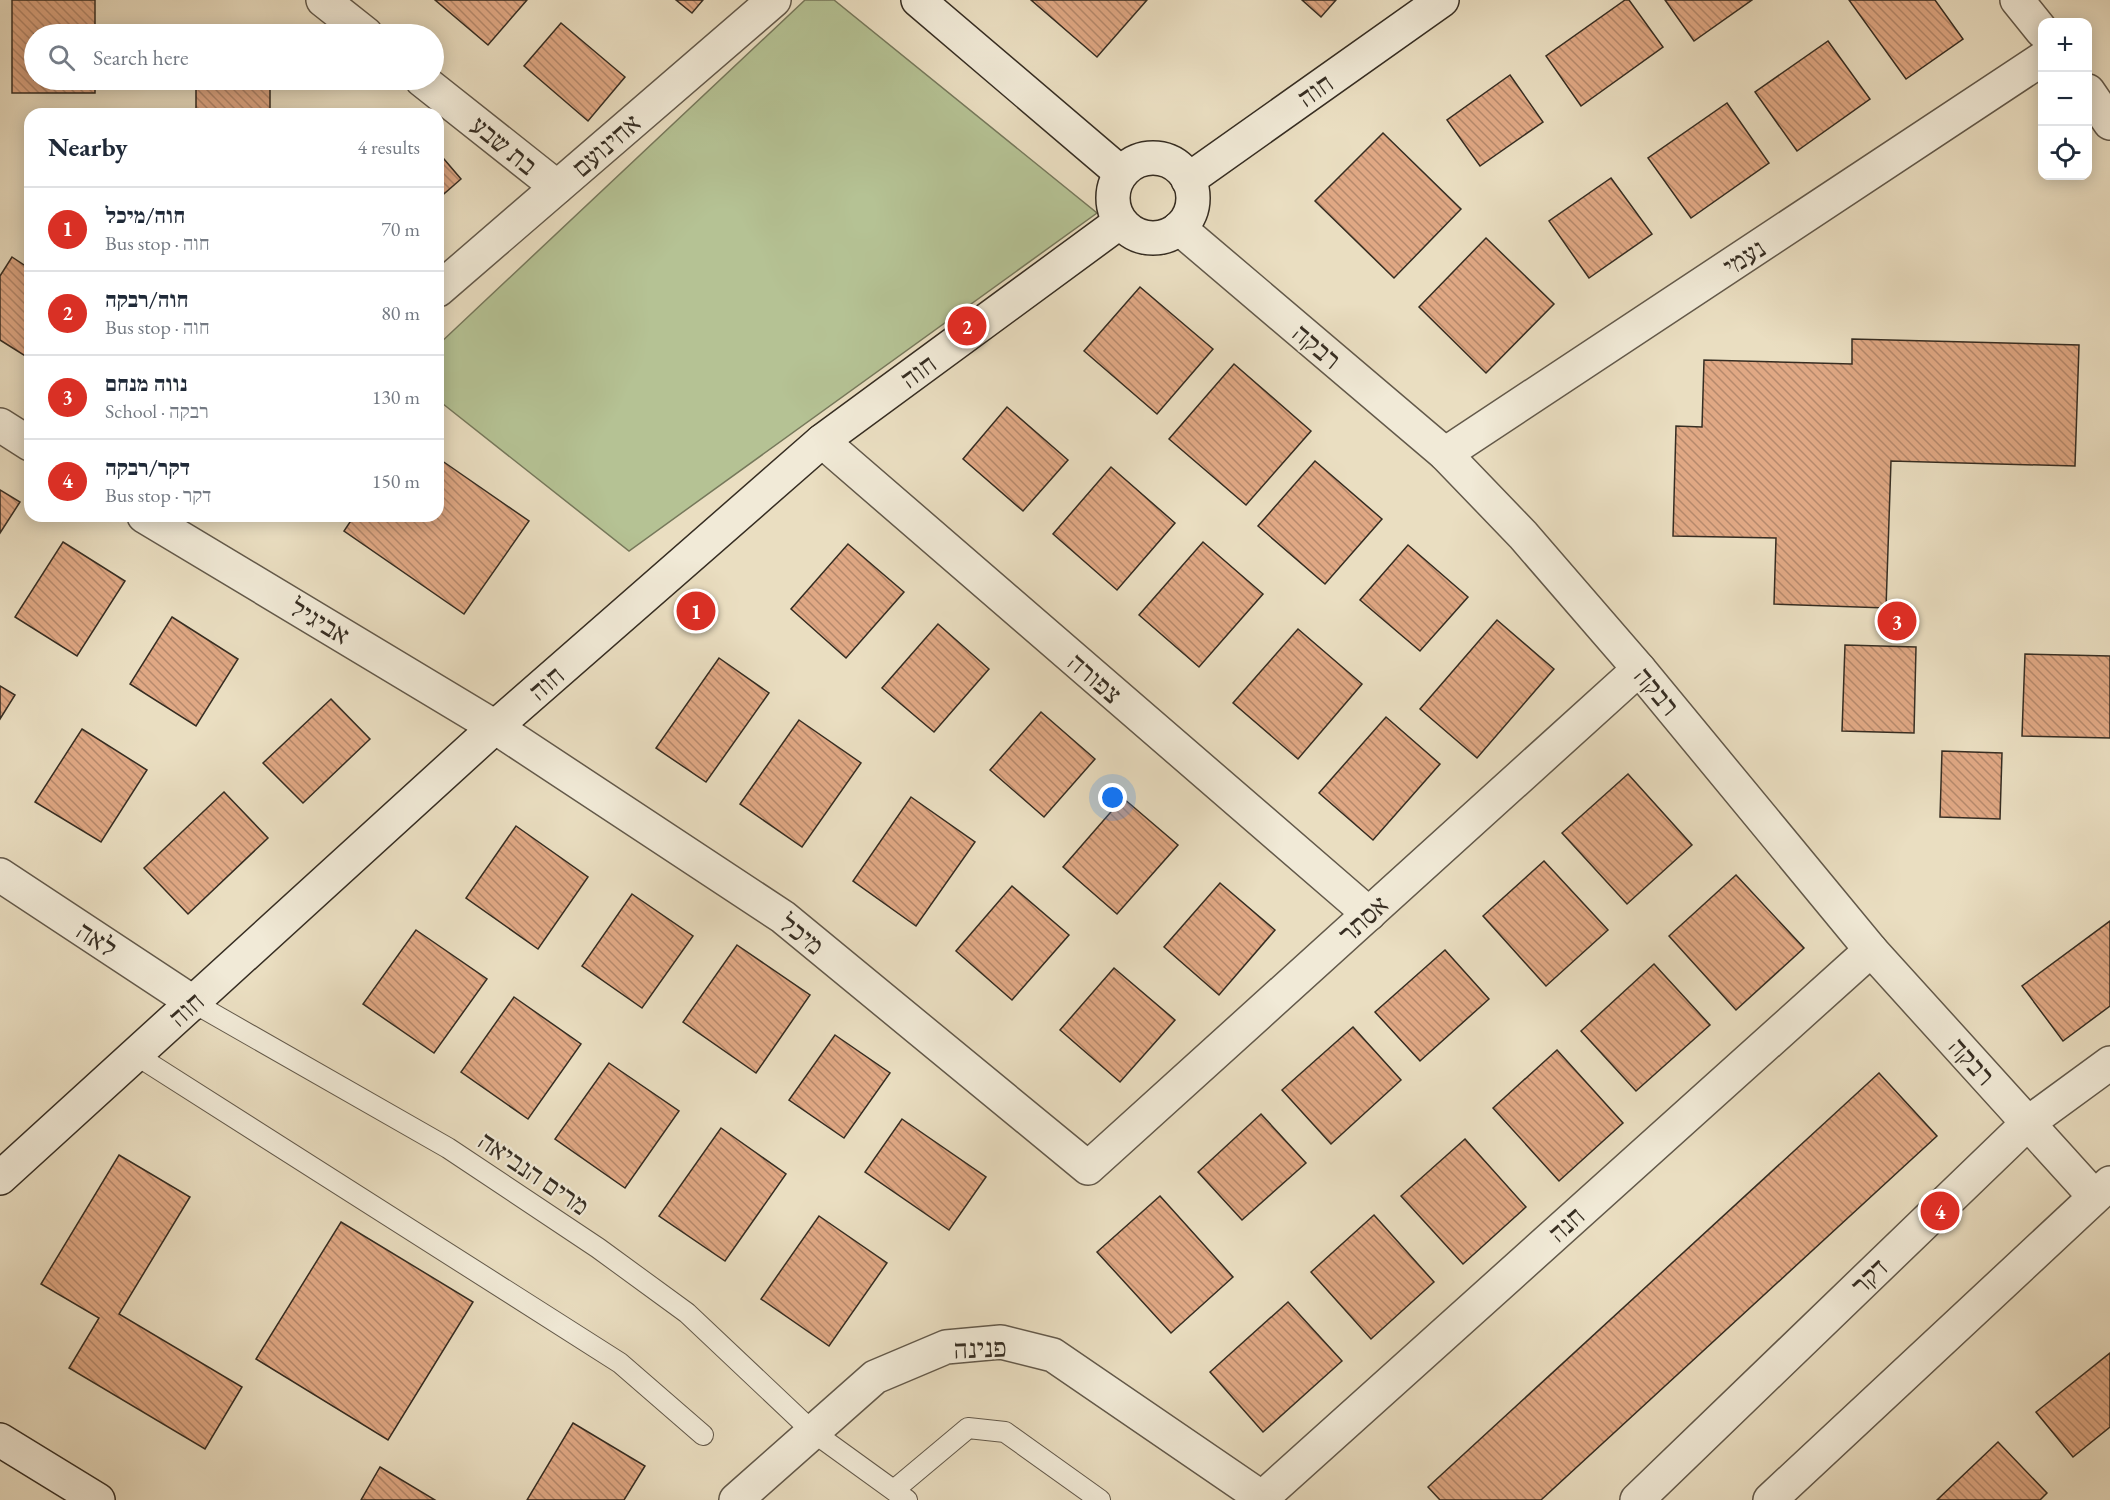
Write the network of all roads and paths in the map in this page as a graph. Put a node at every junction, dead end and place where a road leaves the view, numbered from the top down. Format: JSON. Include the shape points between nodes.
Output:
{"nodes":[{"id":1,"x":323,"y":0,"type":"edge"},
{"id":2,"x":774,"y":0,"type":"edge"},
{"id":3,"x":918,"y":0,"type":"edge"},
{"id":4,"x":1442,"y":0,"type":"edge"},
{"id":5,"x":2017,"y":0,"type":"edge"},
{"id":6,"x":353,"y":24,"type":"edge"},
{"id":7,"x":2038,"y":25,"type":"edge"},
{"id":8,"x":2038,"y":62,"type":"edge"},
{"id":9,"x":435,"y":90,"type":"edge"},
{"id":10,"x":2092,"y":97,"type":"edge"},
{"id":11,"x":2110,"y":123,"type":"edge"},
{"id":12,"x":1121,"y":173,"type":"junction"},
{"id":13,"x":1188,"y":180,"type":"junction"},
{"id":14,"x":557,"y":187,"type":"junction"},
{"id":15,"x":1120,"y":222,"type":"junction"},
{"id":16,"x":1179,"y":228,"type":"junction"},
{"id":17,"x":444,"y":285,"type":"edge"},
{"id":18,"x":0,"y":425,"type":"edge"},
{"id":19,"x":24,"y":440,"type":"edge"},
{"id":20,"x":822,"y":441,"type":"junction"},
{"id":21,"x":1445,"y":454,"type":"junction"},
{"id":22,"x":164,"y":522,"type":"edge"},
{"id":23,"x":1639,"y":669,"type":"junction"},
{"id":24,"x":495,"y":727,"type":"junction"},
{"id":25,"x":0,"y":874,"type":"edge"},
{"id":26,"x":1369,"y":914,"type":"junction"},
{"id":27,"x":1871,"y":950,"type":"junction"},
{"id":28,"x":194,"y":1003,"type":"junction"},
{"id":29,"x":136,"y":1054,"type":"junction"},
{"id":30,"x":2110,"y":1062,"type":"edge"},
{"id":31,"x":2028,"y":1123,"type":"junction"},
{"id":32,"x":1088,"y":1168,"type":"joint"},
{"id":33,"x":0,"y":1178,"type":"edge"},
{"id":34,"x":2102,"y":1189,"type":"edge"},
{"id":35,"x":813,"y":1432,"type":"junction"},
{"id":36,"x":703,"y":1435,"type":"dead end"},
{"id":37,"x":0,"y":1440,"type":"edge"},
{"id":38,"x":900,"y":1495,"type":"edge"},
{"id":39,"x":1264,"y":1499,"type":"edge"},
{"id":40,"x":98,"y":1500,"type":"edge"},
{"id":41,"x":736,"y":1500,"type":"edge"},
{"id":42,"x":1100,"y":1500,"type":"edge"},
{"id":43,"x":1637,"y":1500,"type":"edge"},
{"id":44,"x":1770,"y":1500,"type":"edge"}],
"edges":[{"from":1,"to":6,"type":"street"},
{"from":2,"to":14,"type":"street","name":"אחינועם"},
{"from":3,"to":12,"type":"street"},
{"from":4,"to":13,"type":"street","name":"חוה"},
{"from":5,"to":7,"type":"street"},
{"from":8,"to":21,"type":"street","name":"נעמי"},
{"from":9,"to":14,"type":"street","name":"בת שבע"},
{"from":10,"to":11,"type":"street"},
{"from":12,"to":13,"type":"street","via":[[1148,158],[1164,159],[1178,167]]},
{"from":12,"to":15,"type":"street","via":[[1113,192]]},
{"from":13,"to":16,"type":"street","via":[[1192,189],[1191,210]]},
{"from":14,"to":17,"type":"street","name":"אחינועם"},
{"from":15,"to":16,"type":"street","via":[[1148,238],[1160,238]]},
{"from":15,"to":20,"type":"street","name":"חוה"},
{"from":16,"to":21,"type":"street","name":"רבקה"},
{"from":18,"to":19,"type":"street"},
{"from":20,"to":24,"type":"street","name":"חוה"},
{"from":20,"to":26,"type":"street","name":"צפורה"},
{"from":21,"to":23,"type":"street","name":"רבקה","via":[[1523,535]]},
{"from":22,"to":24,"type":"street","name":"אביגיל"},
{"from":23,"to":26,"type":"street","name":"אסתר"},
{"from":23,"to":27,"type":"street","name":"רבקה"},
{"from":24,"to":28,"type":"street","name":"חוה"},
{"from":24,"to":32,"type":"street","name":"מיכל","via":[[783,917]]},
{"from":25,"to":28,"type":"street","name":"לאה"},
{"from":26,"to":32,"type":"street","name":"אסתר"},
{"from":27,"to":31,"type":"street","name":"רבקה"},
{"from":27,"to":39,"type":"street","name":"חנה"},
{"from":28,"to":29,"type":"street","name":"חוה"},
{"from":28,"to":35,"type":"lane","name":"מרים הנביאה","via":[[448,1148],[598,1248],[687,1313]]},
{"from":29,"to":33,"type":"street","name":"חוה"},
{"from":29,"to":36,"type":"lane","via":[[620,1364]]},
{"from":30,"to":31,"type":"street","name":"דקר"},
{"from":31,"to":34,"type":"street","name":"רבקה"},
{"from":31,"to":43,"type":"street","name":"דקר"},
{"from":34,"to":44,"type":"street"},
{"from":35,"to":38,"type":"lane","name":"מרים הנביאה"},
{"from":35,"to":39,"type":"street","name":"פנינה","via":[[875,1377],[946,1347],[1001,1342],[1053,1354]]},
{"from":35,"to":41,"type":"street","name":"פנינה"},
{"from":37,"to":40,"type":"street"},
{"from":38,"to":42,"type":"lane","via":[[968,1428],[1005,1432]]}]}
